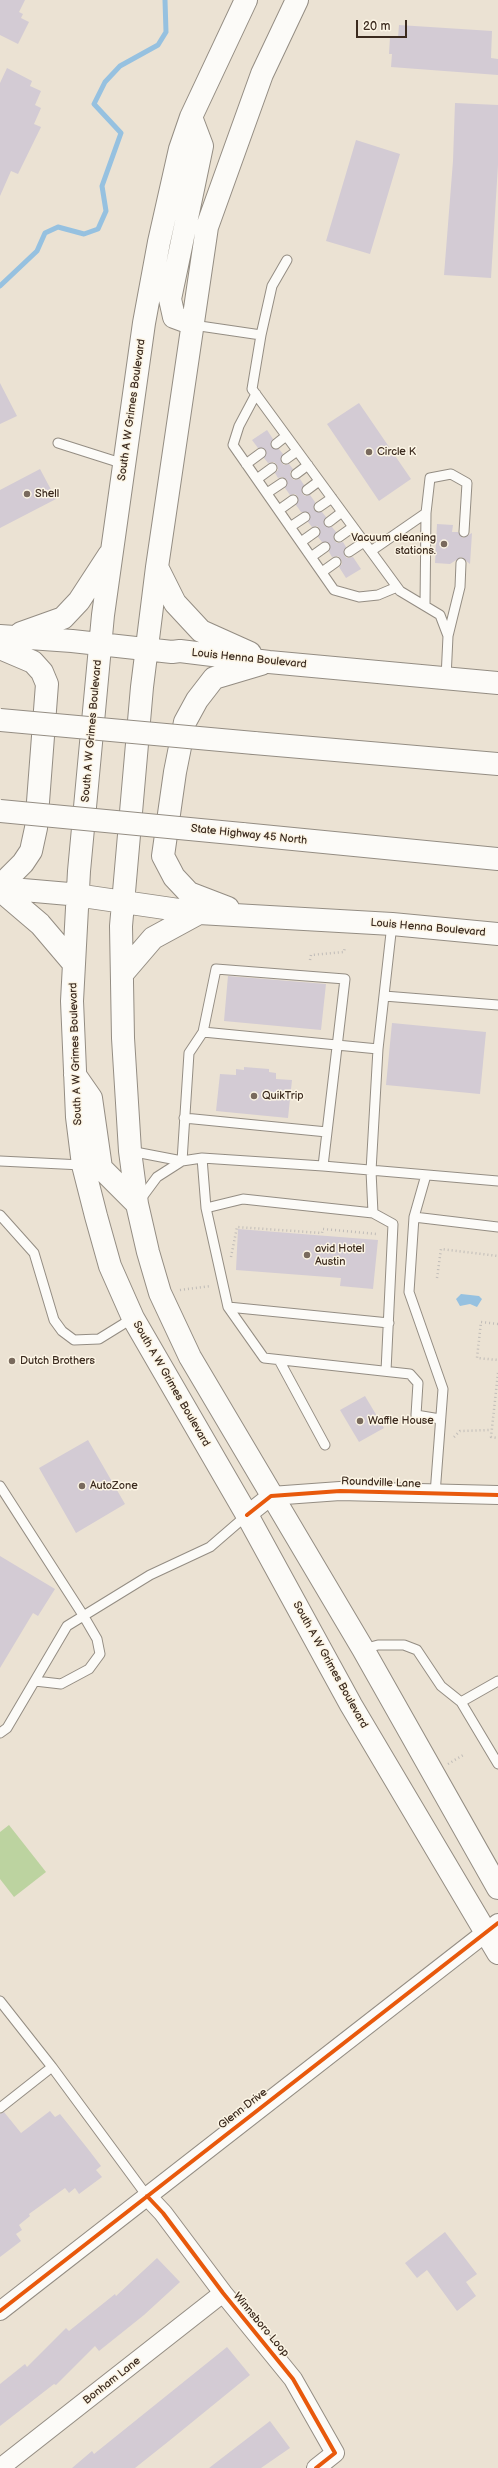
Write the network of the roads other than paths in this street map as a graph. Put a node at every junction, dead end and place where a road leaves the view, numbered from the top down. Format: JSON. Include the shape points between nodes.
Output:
{"nodes":[{"id":1,"x":246,"y":0,"type":"edge"},
{"id":2,"x":297,"y":0,"type":"edge"},
{"id":3,"x":191,"y":117,"type":"junction"},
{"id":4,"x":287,"y":260,"type":"dead end"},
{"id":5,"x":193,"y":324,"type":"junction"},
{"id":6,"x":261,"y":335,"type":"junction"},
{"id":7,"x":256,"y":394,"type":"junction"},
{"id":8,"x":286,"y":436,"type":"junction"},
{"id":9,"x":58,"y":443,"type":"dead end"},
{"id":10,"x":276,"y":444,"type":"dead end"},
{"id":11,"x":297,"y":451,"type":"junction"},
{"id":12,"x":261,"y":453,"type":"dead end"},
{"id":13,"x":286,"y":459,"type":"dead end"},
{"id":14,"x":124,"y":464,"type":"junction"},
{"id":15,"x":246,"y":464,"type":"junction"},
{"id":16,"x":308,"y":465,"type":"junction"},
{"id":17,"x":272,"y":468,"type":"dead end"},
{"id":18,"x":296,"y":474,"type":"dead end"},
{"id":19,"x":257,"y":479,"type":"junction"},
{"id":20,"x":319,"y":481,"type":"junction"},
{"id":21,"x":282,"y":483,"type":"dead end"},
{"id":22,"x":307,"y":490,"type":"dead end"},
{"id":23,"x":267,"y":493,"type":"junction"},
{"id":24,"x":332,"y":498,"type":"junction"},
{"id":25,"x":293,"y":500,"type":"dead end"},
{"id":26,"x":319,"y":507,"type":"dead end"},
{"id":27,"x":279,"y":510,"type":"junction"},
{"id":28,"x":342,"y":512,"type":"junction"},
{"id":29,"x":426,"y":513,"type":"junction"},
{"id":30,"x":304,"y":517,"type":"dead end"},
{"id":31,"x":329,"y":522,"type":"dead end"},
{"id":32,"x":290,"y":527,"type":"junction"},
{"id":33,"x":353,"y":527,"type":"junction"},
{"id":34,"x":315,"y":532,"type":"dead end"},
{"id":35,"x":464,"y":532,"type":"dead end"},
{"id":36,"x":339,"y":537,"type":"dead end"},
{"id":37,"x":301,"y":542,"type":"junction"},
{"id":38,"x":364,"y":542,"type":"junction"},
{"id":39,"x":325,"y":547,"type":"dead end"},
{"id":40,"x":112,"y":550,"type":"junction"},
{"id":41,"x":370,"y":551,"type":"junction"},
{"id":42,"x":350,"y":552,"type":"dead end"},
{"id":43,"x":311,"y":557,"type":"junction"},
{"id":44,"x":336,"y":562,"type":"dead end"},
{"id":45,"x":462,"y":563,"type":"dead end"},
{"id":46,"x":157,"y":566,"type":"junction"},
{"id":47,"x":322,"y":572,"type":"junction"},
{"id":48,"x":397,"y":587,"type":"junction"},
{"id":49,"x":425,"y":604,"type":"junction"},
{"id":50,"x":448,"y":636,"type":"junction"},
{"id":51,"x":4,"y":640,"type":"edge"},
{"id":52,"x":101,"y":645,"type":"junction"},
{"id":53,"x":147,"y":649,"type":"junction"},
{"id":54,"x":269,"y":662,"type":"junction"},
{"id":55,"x":446,"y":678,"type":"junction"},
{"id":56,"x":498,"y":683,"type":"edge"},
{"id":57,"x":0,"y":720,"type":"edge"},
{"id":58,"x":498,"y":764,"type":"edge"},
{"id":59,"x":0,"y":811,"type":"edge"},
{"id":60,"x":498,"y":860,"type":"edge"},
{"id":61,"x":0,"y":888,"type":"edge"},
{"id":62,"x":77,"y":895,"type":"junction"},
{"id":63,"x":122,"y":903,"type":"junction"},
{"id":64,"x":199,"y":913,"type":"junction"},
{"id":65,"x":246,"y":915,"type":"junction"},
{"id":66,"x":392,"y":924,"type":"junction"},
{"id":67,"x":498,"y":934,"type":"edge"},
{"id":68,"x":74,"y":964,"type":"junction"},
{"id":69,"x":122,"y":973,"type":"junction"},
{"id":70,"x":384,"y":996,"type":"junction"},
{"id":71,"x":498,"y":1006,"type":"edge"},
{"id":72,"x":203,"y":1032,"type":"junction"},
{"id":73,"x":337,"y":1046,"type":"junction"},
{"id":74,"x":378,"y":1049,"type":"junction"},
{"id":75,"x":75,"y":1075,"type":"junction"},
{"id":76,"x":184,"y":1118,"type":"junction"},
{"id":77,"x":327,"y":1132,"type":"junction"},
{"id":78,"x":130,"y":1151,"type":"junction"},
{"id":79,"x":202,"y":1158,"type":"junction"},
{"id":80,"x":0,"y":1161,"type":"edge"},
{"id":81,"x":182,"y":1161,"type":"junction"},
{"id":82,"x":83,"y":1165,"type":"junction"},
{"id":83,"x":323,"y":1166,"type":"junction"},
{"id":84,"x":371,"y":1170,"type":"junction"},
{"id":85,"x":426,"y":1175,"type":"junction"},
{"id":86,"x":498,"y":1181,"type":"edge"},
{"id":87,"x":137,"y":1204,"type":"junction"},
{"id":88,"x":206,"y":1208,"type":"junction"},
{"id":89,"x":374,"y":1213,"type":"junction"},
{"id":90,"x":0,"y":1215,"type":"edge"},
{"id":91,"x":414,"y":1217,"type":"junction"},
{"id":92,"x":498,"y":1227,"type":"edge"},
{"id":93,"x":228,"y":1307,"type":"junction"},
{"id":94,"x":133,"y":1318,"type":"junction"},
{"id":95,"x":389,"y":1323,"type":"junction"},
{"id":96,"x":279,"y":1360,"type":"junction"},
{"id":97,"x":386,"y":1371,"type":"junction"},
{"id":98,"x":440,"y":1419,"type":"junction"},
{"id":99,"x":325,"y":1445,"type":"dead end"},
{"id":100,"x":0,"y":1486,"type":"edge"},
{"id":101,"x":435,"y":1494,"type":"junction"},
{"id":102,"x":271,"y":1496,"type":"junction"},
{"id":103,"x":498,"y":1496,"type":"edge"},
{"id":104,"x":247,"y":1515,"type":"junction"},
{"id":105,"x":83,"y":1615,"type":"junction"},
{"id":106,"x":363,"y":1649,"type":"junction"},
{"id":107,"x":35,"y":1681,"type":"junction"},
{"id":108,"x":498,"y":1681,"type":"edge"},
{"id":109,"x":461,"y":1702,"type":"junction"},
{"id":110,"x":0,"y":1734,"type":"edge"},
{"id":111,"x":498,"y":1764,"type":"edge"},
{"id":112,"x":498,"y":1888,"type":"edge"},
{"id":113,"x":492,"y":1928,"type":"edge"},
{"id":114,"x":498,"y":1953,"type":"edge"},
{"id":115,"x":0,"y":2001,"type":"edge"},
{"id":116,"x":52,"y":2067,"type":"junction"},
{"id":117,"x":0,"y":2108,"type":"edge"},
{"id":118,"x":147,"y":2196,"type":"junction"},
{"id":119,"x":223,"y":2293,"type":"junction"},
{"id":120,"x":0,"y":2311,"type":"edge"},
{"id":121,"x":0,"y":2468,"type":"edge"},
{"id":122,"x":316,"y":2468,"type":"edge"}],
"edges":[{"from":1,"to":3,"type":"main road","name":"South A W Grimes Boulevard"},
{"from":2,"to":5,"type":"main road","via":[[262,74],[207,227]]},
{"from":3,"to":5,"type":"main road","via":[[202,146],[170,299],[174,317]]},
{"from":3,"to":14,"type":"main road","name":"South A W Grimes Boulevard","via":[[180,149],[158,242]]},
{"from":4,"to":6,"type":"lane","via":[[272,286]]},
{"from":5,"to":6,"type":"lane"},
{"from":5,"to":46,"type":"main road"},
{"from":6,"to":7,"type":"lane","via":[[252,389]]},
{"from":7,"to":8,"type":"lane"},
{"from":7,"to":15,"type":"lane","via":[[239,426],[233,445]]},
{"from":8,"to":10,"type":"lane"},
{"from":8,"to":11,"type":"lane"},
{"from":9,"to":14,"type":"lane"},
{"from":11,"to":13,"type":"lane"},
{"from":11,"to":16,"type":"lane"},
{"from":12,"to":15,"type":"lane"},
{"from":14,"to":40,"type":"main road","name":"South A W Grimes Boulevard"},
{"from":15,"to":19,"type":"lane"},
{"from":16,"to":18,"type":"lane"},
{"from":16,"to":20,"type":"lane"},
{"from":17,"to":19,"type":"lane"},
{"from":19,"to":23,"type":"lane"},
{"from":20,"to":22,"type":"lane"},
{"from":20,"to":24,"type":"lane"},
{"from":21,"to":23,"type":"lane"},
{"from":23,"to":27,"type":"lane"},
{"from":24,"to":26,"type":"lane"},
{"from":24,"to":28,"type":"lane"},
{"from":25,"to":27,"type":"lane"},
{"from":27,"to":32,"type":"lane"},
{"from":28,"to":31,"type":"lane"},
{"from":28,"to":33,"type":"lane"},
{"from":29,"to":35,"type":"lane","via":[[430,478],[451,474],[467,483]]},
{"from":29,"to":41,"type":"lane"},
{"from":29,"to":49,"type":"lane"},
{"from":30,"to":32,"type":"lane"},
{"from":32,"to":37,"type":"lane"},
{"from":33,"to":36,"type":"lane"},
{"from":33,"to":38,"type":"lane"},
{"from":34,"to":37,"type":"lane"},
{"from":37,"to":43,"type":"lane"},
{"from":38,"to":41,"type":"lane"},
{"from":38,"to":42,"type":"lane"},
{"from":39,"to":43,"type":"lane"},
{"from":40,"to":51,"type":"main road","via":[[79,601],[63,618]]},
{"from":40,"to":52,"type":"main road","name":"South A W Grimes Boulevard"},
{"from":41,"to":48,"type":"lane"},
{"from":43,"to":47,"type":"lane"},
{"from":44,"to":47,"type":"lane"},
{"from":45,"to":50,"type":"lane","via":[[460,587]]},
{"from":46,"to":53,"type":"main road"},
{"from":46,"to":54,"type":"main road","via":[[175,603],[201,631]]},
{"from":47,"to":48,"type":"lane","via":[[334,590],[359,597],[378,595]]},
{"from":48,"to":49,"type":"lane"},
{"from":49,"to":50,"type":"lane","via":[[440,615]]},
{"from":50,"to":55,"type":"lane"},
{"from":51,"to":52,"type":"main road","name":"Louis Henna Boulevard"},
{"from":51,"to":61,"type":"main road","via":[[34,662],[47,684],[36,828],[31,851]]},
{"from":52,"to":53,"type":"main road","name":"Louis Henna Boulevard"},
{"from":52,"to":62,"type":"main road","name":"South A W Grimes Boulevard"},
{"from":53,"to":54,"type":"main road","name":"Louis Henna Boulevard"},
{"from":53,"to":63,"type":"main road"},
{"from":54,"to":55,"type":"main road","name":"Louis Henna Boulevard"},
{"from":54,"to":65,"type":"main road","via":[[214,678],[197,700],[185,722],[163,856],[174,877],[189,893]]},
{"from":55,"to":56,"type":"main road","name":"Louis Henna Boulevard"},
{"from":57,"to":58,"type":"main road","bridge":true},
{"from":59,"to":60,"type":"main road","name":"State Highway 45 North","bridge":true},
{"from":61,"to":62,"type":"main road","name":"Louis Henna Boulevard"},
{"from":61,"to":68,"type":"main road","via":[[40,924]]},
{"from":62,"to":63,"type":"main road","name":"Louis Henna Boulevard"},
{"from":62,"to":68,"type":"main road","name":"South A W Grimes Boulevard"},
{"from":63,"to":64,"type":"main road","name":"Louis Henna Boulevard"},
{"from":63,"to":69,"type":"main road"},
{"from":64,"to":65,"type":"main road","name":"Louis Henna Boulevard"},
{"from":64,"to":69,"type":"main road","via":[[153,938]]},
{"from":65,"to":66,"type":"main road","name":"Louis Henna Boulevard"},
{"from":66,"to":67,"type":"main road","name":"Louis Henna Boulevard"},
{"from":66,"to":70,"type":"lane"},
{"from":68,"to":75,"type":"main road","name":"South A W Grimes Boulevard","via":[[72,1001]]},
{"from":69,"to":78,"type":"main road","via":[[122,1038]]},
{"from":70,"to":71,"type":"lane"},
{"from":70,"to":74,"type":"lane"},
{"from":72,"to":73,"type":"lane"},
{"from":72,"to":73,"type":"lane","via":[[216,969],[345,979]]},
{"from":72,"to":76,"type":"lane","via":[[189,1053]]},
{"from":73,"to":74,"type":"lane"},
{"from":73,"to":77,"type":"lane"},
{"from":74,"to":84,"type":"lane"},
{"from":75,"to":82,"type":"main road","name":"South A W Grimes Boulevard"},
{"from":75,"to":87,"type":"main road","via":[[91,1098],[100,1168]]},
{"from":76,"to":77,"type":"lane"},
{"from":76,"to":81,"type":"lane"},
{"from":77,"to":83,"type":"lane"},
{"from":78,"to":81,"type":"lane"},
{"from":78,"to":87,"type":"main road"},
{"from":79,"to":81,"type":"lane"},
{"from":79,"to":83,"type":"lane"},
{"from":79,"to":88,"type":"lane"},
{"from":80,"to":82,"type":"lane"},
{"from":81,"to":87,"type":"lane","via":[[157,1177]]},
{"from":82,"to":94,"type":"main road","name":"South A W Grimes Boulevard","via":[[110,1266]]},
{"from":83,"to":84,"type":"lane"},
{"from":84,"to":85,"type":"lane"},
{"from":84,"to":89,"type":"lane"},
{"from":85,"to":86,"type":"lane"},
{"from":85,"to":91,"type":"lane"},
{"from":87,"to":102,"type":"main road","via":[[160,1293],[190,1357]]},
{"from":88,"to":89,"type":"lane","via":[[243,1199]]},
{"from":88,"to":93,"type":"lane"},
{"from":89,"to":95,"type":"lane","via":[[394,1224]]},
{"from":90,"to":94,"type":"lane","via":[[34,1253],[54,1320],[62,1331],[74,1340],[99,1339]]},
{"from":91,"to":92,"type":"lane"},
{"from":91,"to":98,"type":"lane","via":[[409,1292],[443,1389]]},
{"from":93,"to":95,"type":"lane"},
{"from":93,"to":96,"type":"lane","via":[[264,1358]]},
{"from":94,"to":104,"type":"main road","name":"South A W Grimes Boulevard"},
{"from":95,"to":97,"type":"lane"},
{"from":96,"to":97,"type":"lane"},
{"from":96,"to":99,"type":"lane"},
{"from":97,"to":98,"type":"lane","via":[[410,1374],[418,1383],[416,1415]]},
{"from":98,"to":101,"type":"lane"},
{"from":100,"to":105,"type":"lane"},
{"from":101,"to":102,"type":"street","name":"Roundville Lane","via":[[340,1491]]},
{"from":101,"to":103,"type":"street","name":"Roundville Lane"},
{"from":102,"to":104,"type":"street"},
{"from":102,"to":106,"type":"main road"},
{"from":104,"to":105,"type":"lane","via":[[210,1546],[150,1575]]},
{"from":104,"to":113,"type":"main road","name":"South A W Grimes Boulevard","via":[[351,1705]]},
{"from":105,"to":107,"type":"lane","via":[[67,1626]]},
{"from":105,"to":107,"type":"lane","via":[[97,1639],[100,1654],[89,1669],[62,1684]]},
{"from":106,"to":109,"type":"lane","via":[[378,1645],[404,1645],[417,1650],[441,1686]]},
{"from":106,"to":112,"type":"main road"},
{"from":107,"to":110,"type":"lane","via":[[7,1728]]},
{"from":108,"to":109,"type":"lane"},
{"from":109,"to":111,"type":"lane"},
{"from":113,"to":114,"type":"main road","name":"South A W Grimes Boulevard"},
{"from":113,"to":118,"type":"street","name":"Glenn Drive"},
{"from":115,"to":116,"type":"lane"},
{"from":116,"to":117,"type":"lane"},
{"from":116,"to":118,"type":"lane"},
{"from":118,"to":119,"type":"street","name":"Winnsboro Loop","via":[[163,2213]]},
{"from":118,"to":120,"type":"street","name":"Glenn Drive"},
{"from":119,"to":121,"type":"street","name":"Bonham Lane"},
{"from":119,"to":122,"type":"street","name":"Winnsboro Loop","via":[[293,2379],[335,2453]]}]}
